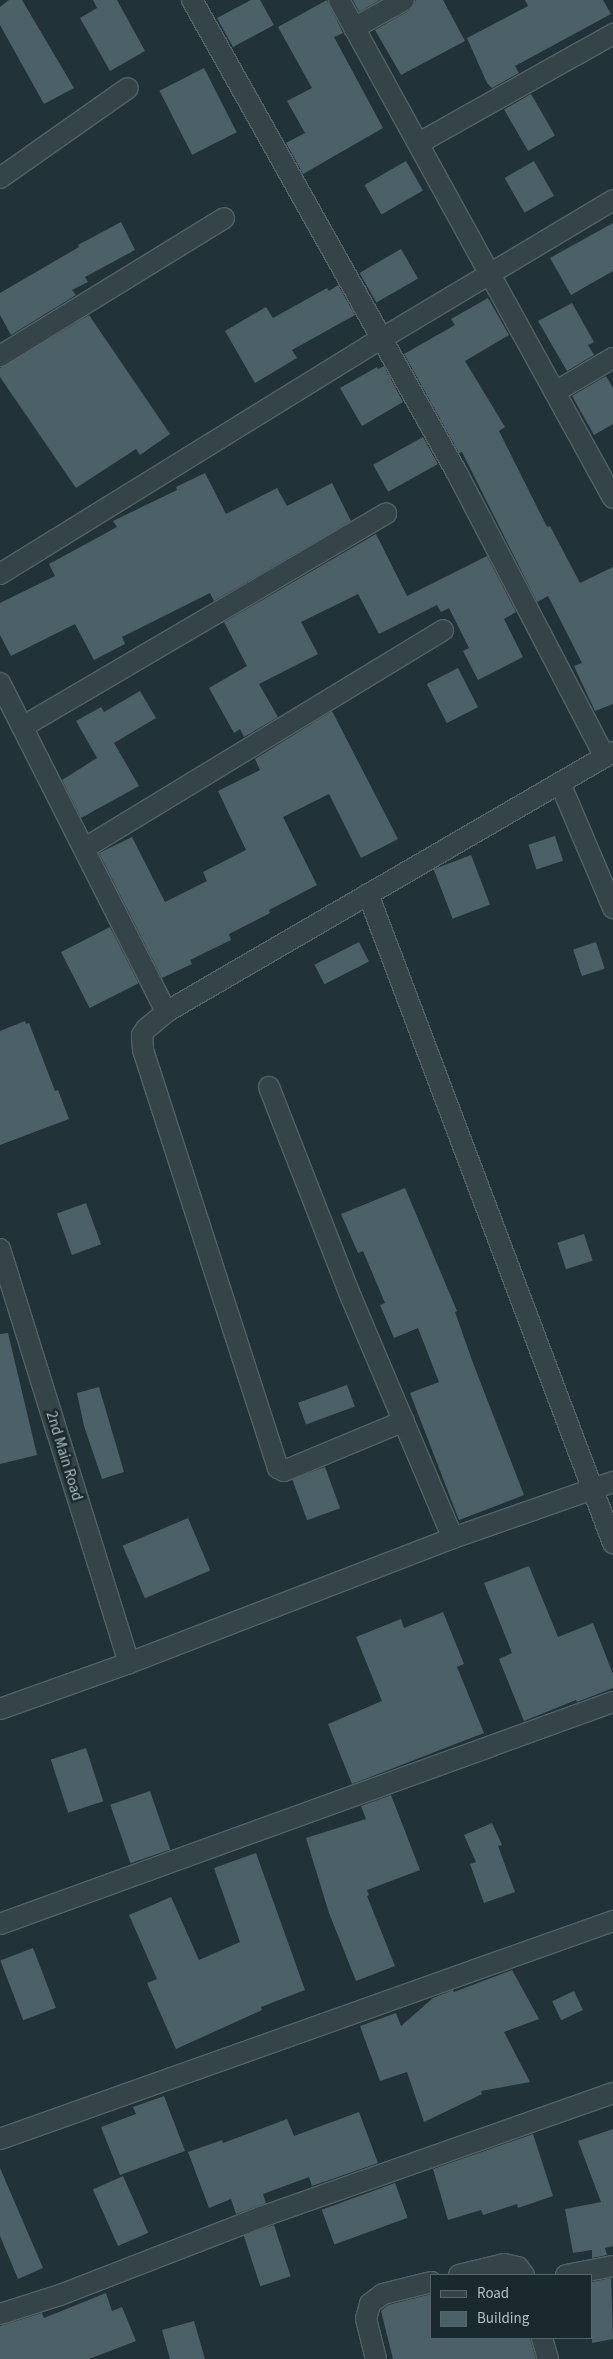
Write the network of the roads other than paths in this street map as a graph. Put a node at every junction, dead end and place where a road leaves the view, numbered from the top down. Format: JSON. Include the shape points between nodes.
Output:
{"nodes":[{"id":1,"x":192,"y":0,"type":"edge"},
{"id":2,"x":339,"y":0,"type":"edge"},
{"id":3,"x":404,"y":0,"type":"edge"},
{"id":4,"x":354,"y":28,"type":"junction"},
{"id":5,"x":613,"y":34,"type":"edge"},
{"id":6,"x":128,"y":88,"type":"dead end"},
{"id":7,"x":419,"y":142,"type":"junction"},
{"id":8,"x":0,"y":178,"type":"edge"},
{"id":9,"x":613,"y":200,"type":"edge"},
{"id":10,"x":224,"y":218,"type":"dead end"},
{"id":11,"x":490,"y":274,"type":"junction"},
{"id":12,"x":381,"y":339,"type":"junction"},
{"id":13,"x":0,"y":356,"type":"edge"},
{"id":14,"x":613,"y":358,"type":"edge"},
{"id":15,"x":555,"y":392,"type":"junction"},
{"id":16,"x":613,"y":498,"type":"edge"},
{"id":17,"x":386,"y":514,"type":"dead end"},
{"id":18,"x":0,"y":574,"type":"edge"},
{"id":19,"x":443,"y":630,"type":"dead end"},
{"id":20,"x":0,"y":683,"type":"edge"},
{"id":21,"x":24,"y":726,"type":"junction"},
{"id":22,"x":609,"y":754,"type":"edge"},
{"id":23,"x":560,"y":783,"type":"junction"},
{"id":24,"x":85,"y":848,"type":"junction"},
{"id":25,"x":368,"y":894,"type":"junction"},
{"id":26,"x":613,"y":908,"type":"edge"},
{"id":27,"x":166,"y":1012,"type":"junction"},
{"id":28,"x":269,"y":1087,"type":"dead end"},
{"id":29,"x":0,"y":1249,"type":"edge"},
{"id":30,"x":404,"y":1421,"type":"junction"},
{"id":31,"x":613,"y":1482,"type":"edge"},
{"id":32,"x":593,"y":1489,"type":"junction"},
{"id":33,"x":453,"y":1538,"type":"junction"},
{"id":34,"x":613,"y":1543,"type":"edge"},
{"id":35,"x":129,"y":1663,"type":"junction"},
{"id":36,"x":613,"y":1702,"type":"edge"},
{"id":37,"x":0,"y":1709,"type":"edge"},
{"id":38,"x":613,"y":1921,"type":"edge"},
{"id":39,"x":0,"y":1924,"type":"edge"},
{"id":40,"x":613,"y":2093,"type":"edge"},
{"id":41,"x":0,"y":2139,"type":"edge"},
{"id":42,"x":613,"y":2266,"type":"edge"},
{"id":43,"x":462,"y":2274,"type":"edge"},
{"id":44,"x":523,"y":2274,"type":"edge"},
{"id":45,"x":571,"y":2274,"type":"edge"},
{"id":46,"x":430,"y":2282,"type":"edge"},
{"id":47,"x":0,"y":2314,"type":"edge"},
{"id":48,"x":542,"y":2339,"type":"edge"},
{"id":49,"x":376,"y":2359,"type":"edge"},
{"id":50,"x":548,"y":2359,"type":"edge"}],
"edges":[{"from":1,"to":12,"type":"street"},
{"from":2,"to":4,"type":"street"},
{"from":3,"to":4,"type":"street"},
{"from":4,"to":7,"type":"street"},
{"from":5,"to":7,"type":"street"},
{"from":6,"to":8,"type":"street"},
{"from":7,"to":11,"type":"street"},
{"from":9,"to":11,"type":"street"},
{"from":10,"to":13,"type":"street"},
{"from":11,"to":12,"type":"street"},
{"from":11,"to":15,"type":"street"},
{"from":12,"to":18,"type":"street"},
{"from":12,"to":22,"type":"street"},
{"from":14,"to":15,"type":"street"},
{"from":15,"to":16,"type":"street"},
{"from":17,"to":21,"type":"street"},
{"from":19,"to":24,"type":"street"},
{"from":20,"to":21,"type":"street"},
{"from":21,"to":24,"type":"street"},
{"from":22,"to":23,"type":"street"},
{"from":23,"to":25,"type":"street"},
{"from":23,"to":26,"type":"street"},
{"from":24,"to":27,"type":"street"},
{"from":25,"to":27,"type":"street"},
{"from":25,"to":32,"type":"street"},
{"from":27,"to":30,"type":"street","via":[[146,1029],[142,1044],[278,1468],[284,1471]]},
{"from":28,"to":30,"type":"street","via":[[351,1297]]},
{"from":29,"to":35,"type":"street","name":"2nd Main Road"},
{"from":30,"to":33,"type":"street"},
{"from":31,"to":32,"type":"street"},
{"from":32,"to":33,"type":"street"},
{"from":32,"to":34,"type":"street"},
{"from":33,"to":35,"type":"street"},
{"from":35,"to":37,"type":"street"},
{"from":36,"to":39,"type":"street"},
{"from":38,"to":41,"type":"street"},
{"from":40,"to":47,"type":"street","via":[[261,2217],[60,2295]]},
{"from":42,"to":45,"type":"street"},
{"from":43,"to":44,"type":"street","via":[[504,2264],[518,2267]]},
{"from":46,"to":49,"type":"street","via":[[382,2294],[370,2304],[366,2319]]},
{"from":48,"to":50,"type":"street"}]}
